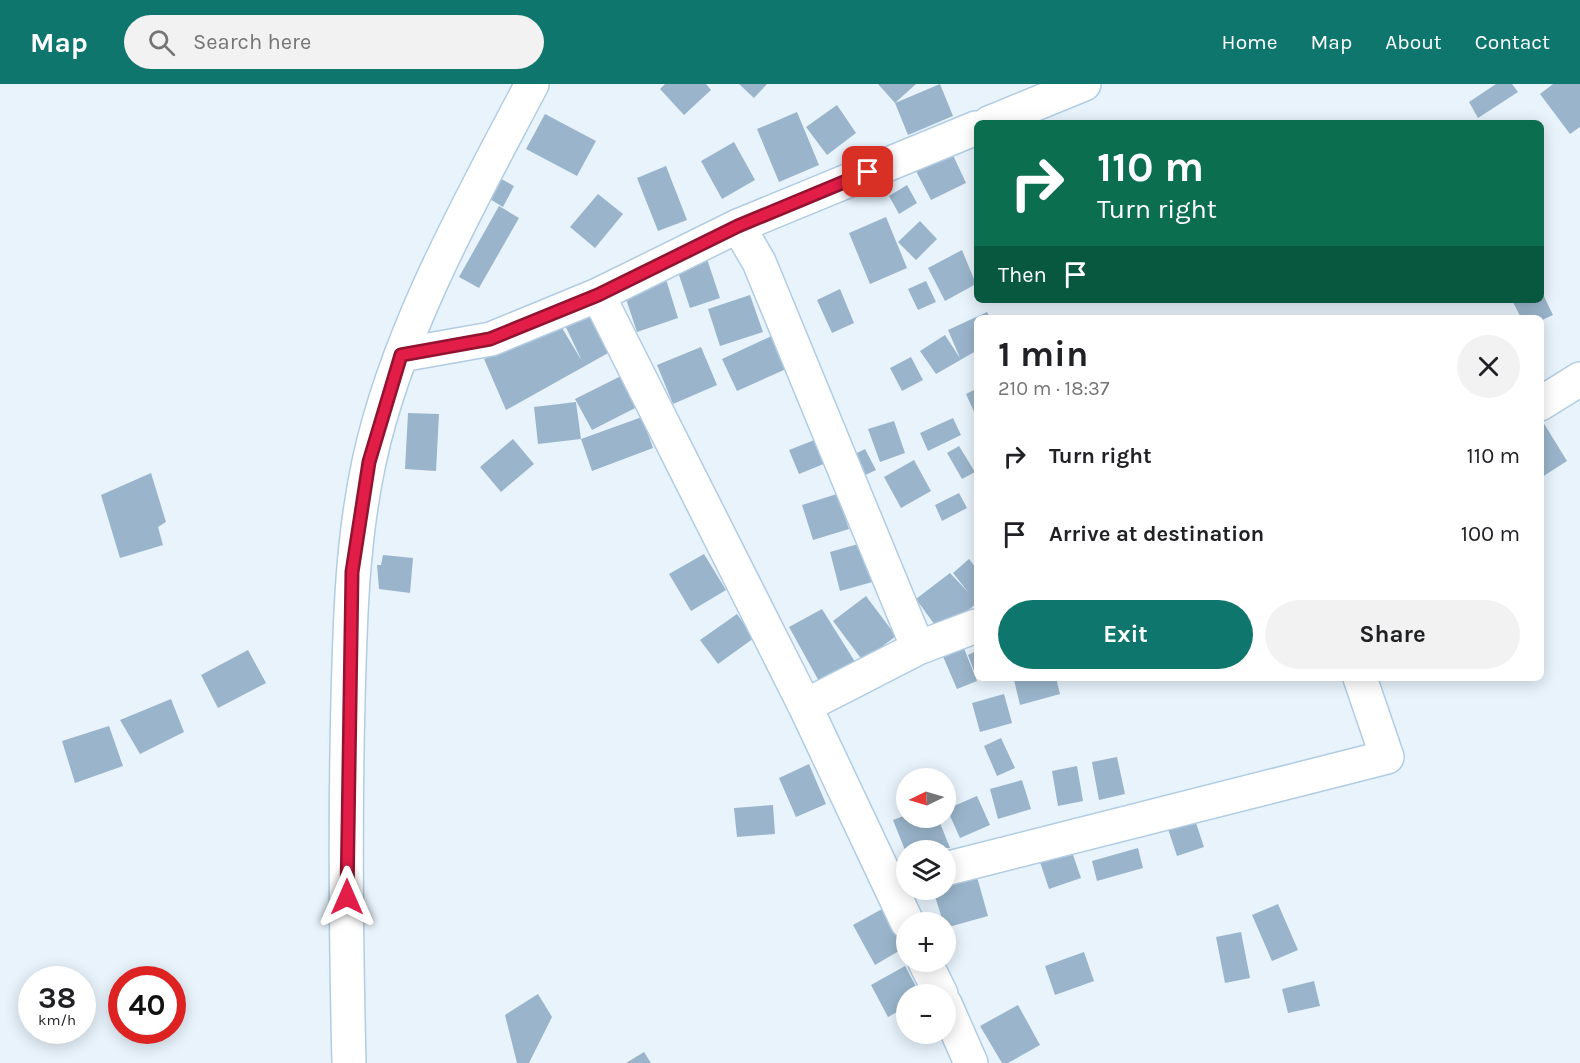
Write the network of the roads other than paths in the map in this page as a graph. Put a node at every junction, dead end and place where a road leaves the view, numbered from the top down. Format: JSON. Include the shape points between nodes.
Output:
{"nodes":[{"id":1,"x":532,"y":84,"type":"edge"},
{"id":2,"x":1084,"y":84,"type":"edge"},
{"id":3,"x":996,"y":120,"type":"edge"},
{"id":4,"x":974,"y":129,"type":"edge"},
{"id":5,"x":738,"y":226,"type":"junction"},
{"id":6,"x":598,"y":295,"type":"junction"},
{"id":7,"x":401,"y":355,"type":"junction"},
{"id":8,"x":1580,"y":379,"type":"edge"},
{"id":9,"x":1544,"y":402,"type":"edge"},
{"id":10,"x":974,"y":627,"type":"edge"},
{"id":11,"x":918,"y":648,"type":"junction"},
{"id":12,"x":1361,"y":681,"type":"edge"},
{"id":13,"x":805,"y":706,"type":"junction"},
{"id":14,"x":956,"y":866,"type":"edge"},
{"id":15,"x":896,"y":879,"type":"edge"},
{"id":16,"x":956,"y":1029,"type":"edge"},
{"id":17,"x":349,"y":1063,"type":"edge"},
{"id":18,"x":971,"y":1063,"type":"edge"}],
"edges":[{"from":1,"to":7,"type":"street","via":[[446,250]]},
{"from":2,"to":3,"type":"street"},
{"from":4,"to":5,"type":"street"},
{"from":5,"to":6,"type":"street"},
{"from":5,"to":11,"type":"street","via":[[759,262]]},
{"from":6,"to":7,"type":"street","via":[[490,339]]},
{"from":6,"to":13,"type":"street"},
{"from":7,"to":17,"type":"street","via":[[369,462],[352,572],[347,752]]},
{"from":8,"to":9,"type":"street"},
{"from":10,"to":11,"type":"street"},
{"from":11,"to":13,"type":"street"},
{"from":12,"to":14,"type":"street","via":[[1387,757]]},
{"from":13,"to":15,"type":"street"},
{"from":16,"to":18,"type":"street"}]}
